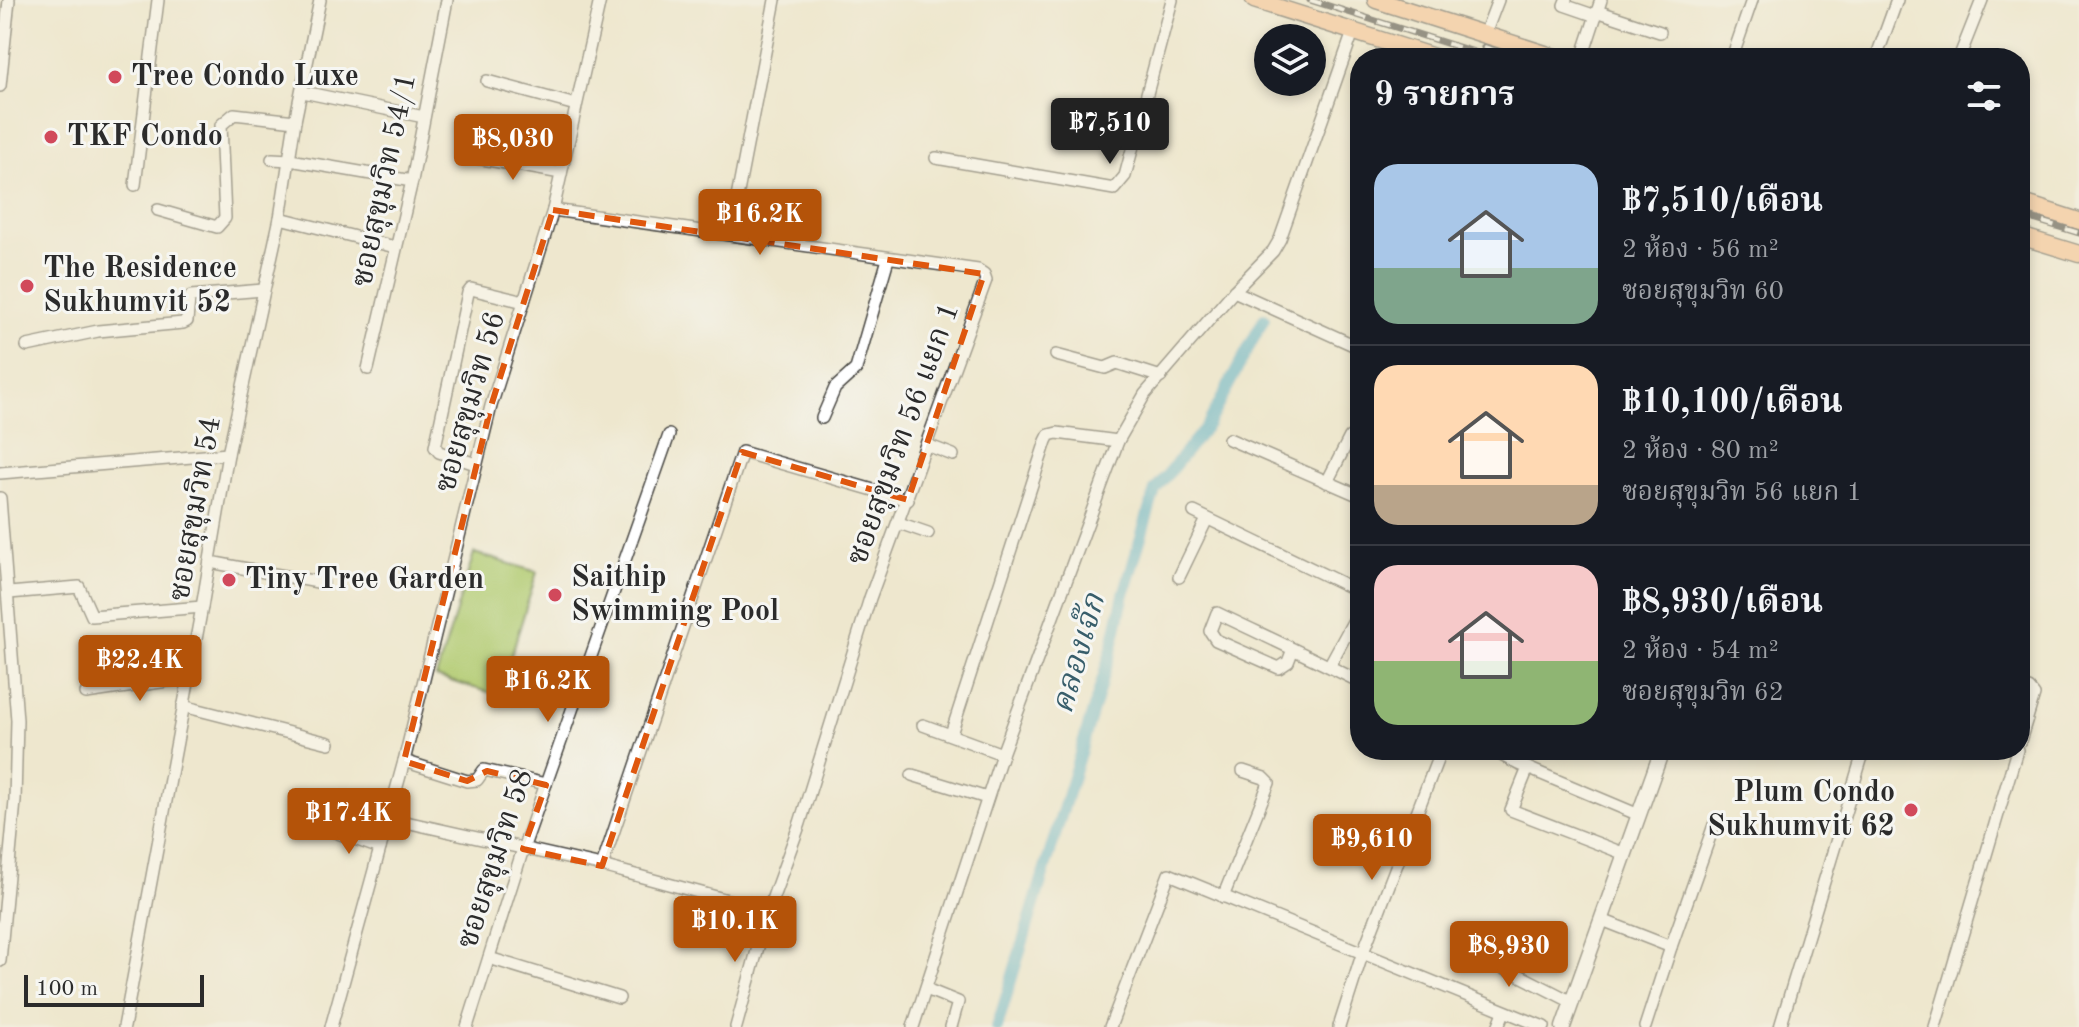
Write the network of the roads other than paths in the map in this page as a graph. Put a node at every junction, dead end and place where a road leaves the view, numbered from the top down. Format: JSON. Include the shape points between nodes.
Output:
{"nodes":[{"id":1,"x":9,"y":0,"type":"edge"},
{"id":2,"x":158,"y":0,"type":"edge"},
{"id":3,"x":320,"y":0,"type":"edge"},
{"id":4,"x":447,"y":0,"type":"edge"},
{"id":5,"x":600,"y":0,"type":"edge"},
{"id":6,"x":775,"y":0,"type":"edge"},
{"id":7,"x":1172,"y":0,"type":"edge"},
{"id":8,"x":1254,"y":0,"type":"edge"},
{"id":9,"x":1376,"y":0,"type":"edge"},
{"id":10,"x":1498,"y":0,"type":"edge"},
{"id":11,"x":1566,"y":0,"type":"edge"},
{"id":12,"x":1752,"y":0,"type":"edge"},
{"id":13,"x":1897,"y":0,"type":"edge"},
{"id":14,"x":1982,"y":0,"type":"edge"},
{"id":15,"x":1598,"y":9,"type":"edge"},
{"id":16,"x":1353,"y":32,"type":"junction"},
{"id":17,"x":1660,"y":32,"type":"dead end"},
{"id":18,"x":1485,"y":34,"type":"junction"},
{"id":19,"x":1405,"y":48,"type":"edge"},
{"id":20,"x":1528,"y":48,"type":"edge"},
{"id":21,"x":1585,"y":48,"type":"edge"},
{"id":22,"x":1735,"y":48,"type":"edge"},
{"id":23,"x":1880,"y":48,"type":"edge"},
{"id":24,"x":1963,"y":48,"type":"edge"},
{"id":25,"x":487,"y":81,"type":"dead end"},
{"id":26,"x":0,"y":86,"type":"edge"},
{"id":27,"x":303,"y":92,"type":"junction"},
{"id":28,"x":576,"y":105,"type":"junction"},
{"id":29,"x":424,"y":117,"type":"junction"},
{"id":30,"x":295,"y":121,"type":"junction"},
{"id":31,"x":471,"y":157,"type":"dead end"},
{"id":32,"x":936,"y":158,"type":"dead end"},
{"id":33,"x":272,"y":159,"type":"dead end"},
{"id":34,"x":290,"y":160,"type":"junction"},
{"id":35,"x":561,"y":173,"type":"junction"},
{"id":36,"x":412,"y":181,"type":"junction"},
{"id":37,"x":135,"y":185,"type":"dead end"},
{"id":38,"x":2030,"y":205,"type":"edge"},
{"id":39,"x":158,"y":210,"type":"dead end"},
{"id":40,"x":553,"y":210,"type":"junction"},
{"id":41,"x":280,"y":218,"type":"junction"},
{"id":42,"x":2079,"y":221,"type":"edge"},
{"id":43,"x":730,"y":234,"type":"junction"},
{"id":44,"x":2030,"y":239,"type":"edge"},
{"id":45,"x":395,"y":247,"type":"junction"},
{"id":46,"x":2079,"y":254,"type":"edge"},
{"id":47,"x":888,"y":259,"type":"junction"},
{"id":48,"x":263,"y":290,"type":"junction"},
{"id":49,"x":1234,"y":291,"type":"junction"},
{"id":50,"x":524,"y":302,"type":"junction"},
{"id":51,"x":1350,"y":343,"type":"edge"},
{"id":52,"x":27,"y":346,"type":"dead end"},
{"id":53,"x":1056,"y":355,"type":"dead end"},
{"id":54,"x":368,"y":369,"type":"dead end"},
{"id":55,"x":1161,"y":377,"type":"junction"},
{"id":56,"x":822,"y":418,"type":"dead end"},
{"id":57,"x":669,"y":435,"type":"dead end"},
{"id":58,"x":1350,"y":437,"type":"dead end"},
{"id":59,"x":1229,"y":439,"type":"dead end"},
{"id":60,"x":1118,"y":441,"type":"junction"},
{"id":61,"x":927,"y":445,"type":"junction"},
{"id":62,"x":228,"y":454,"type":"junction"},
{"id":63,"x":953,"y":455,"type":"dead end"},
{"id":64,"x":476,"y":464,"type":"junction"},
{"id":65,"x":0,"y":473,"type":"edge"},
{"id":66,"x":1327,"y":482,"type":"junction"},
{"id":67,"x":1350,"y":492,"type":"edge"},
{"id":68,"x":0,"y":498,"type":"edge"},
{"id":69,"x":908,"y":500,"type":"junction"},
{"id":70,"x":1194,"y":512,"type":"dead end"},
{"id":71,"x":1207,"y":519,"type":"junction"},
{"id":72,"x":899,"y":523,"type":"junction"},
{"id":73,"x":928,"y":533,"type":"dead end"},
{"id":74,"x":210,"y":562,"type":"junction"},
{"id":75,"x":1179,"y":577,"type":"dead end"},
{"id":76,"x":323,"y":583,"type":"dead end"},
{"id":77,"x":1350,"y":587,"type":"edge"},
{"id":78,"x":9,"y":593,"type":"junction"},
{"id":79,"x":202,"y":607,"type":"junction"},
{"id":80,"x":1350,"y":627,"type":"edge"},
{"id":81,"x":1293,"y":649,"type":"junction"},
{"id":82,"x":1329,"y":666,"type":"junction"},
{"id":83,"x":1350,"y":677,"type":"edge"},
{"id":84,"x":188,"y":678,"type":"junction"},
{"id":85,"x":86,"y":693,"type":"dead end"},
{"id":86,"x":183,"y":706,"type":"junction"},
{"id":87,"x":923,"y":725,"type":"dead end"},
{"id":88,"x":951,"y":734,"type":"junction"},
{"id":89,"x":329,"y":743,"type":"dead end"},
{"id":90,"x":1002,"y":754,"type":"junction"},
{"id":91,"x":1437,"y":760,"type":"edge"},
{"id":92,"x":1512,"y":760,"type":"edge"},
{"id":93,"x":1658,"y":760,"type":"edge"},
{"id":94,"x":1861,"y":760,"type":"edge"},
{"id":95,"x":2014,"y":760,"type":"edge"},
{"id":96,"x":404,"y":761,"type":"junction"},
{"id":97,"x":1528,"y":768,"type":"junction"},
{"id":98,"x":1243,"y":771,"type":"dead end"},
{"id":99,"x":912,"y":775,"type":"dead end"},
{"id":100,"x":546,"y":784,"type":"junction"},
{"id":101,"x":987,"y":798,"type":"junction"},
{"id":102,"x":0,"y":799,"type":"edge"},
{"id":103,"x":15,"y":801,"type":"junction"},
{"id":104,"x":1639,"y":815,"type":"junction"},
{"id":105,"x":388,"y":818,"type":"junction"},
{"id":106,"x":1714,"y":825,"type":"dead end"},
{"id":107,"x":329,"y":830,"type":"dead end"},
{"id":108,"x":380,"y":848,"type":"junction"},
{"id":109,"x":523,"y":849,"type":"junction"},
{"id":110,"x":1625,"y":854,"type":"junction"},
{"id":111,"x":602,"y":866,"type":"junction"},
{"id":112,"x":1223,"y":897,"type":"junction"},
{"id":113,"x":768,"y":911,"type":"junction"},
{"id":114,"x":1602,"y":920,"type":"junction"},
{"id":115,"x":1671,"y":947,"type":"junction"},
{"id":116,"x":1460,"y":949,"type":"dead end"},
{"id":117,"x":1362,"y":955,"type":"junction"},
{"id":118,"x":489,"y":958,"type":"junction"},
{"id":119,"x":0,"y":961,"type":"edge"},
{"id":120,"x":926,"y":989,"type":"junction"},
{"id":121,"x":619,"y":998,"type":"dead end"},
{"id":122,"x":1572,"y":1002,"type":"junction"},
{"id":123,"x":1504,"y":1012,"type":"junction"},
{"id":124,"x":124,"y":1027,"type":"edge"},
{"id":125,"x":331,"y":1027,"type":"edge"},
{"id":126,"x":467,"y":1027,"type":"edge"},
{"id":127,"x":736,"y":1027,"type":"edge"},
{"id":128,"x":913,"y":1027,"type":"edge"},
{"id":129,"x":951,"y":1027,"type":"edge"},
{"id":130,"x":1110,"y":1027,"type":"edge"},
{"id":131,"x":1339,"y":1027,"type":"edge"},
{"id":132,"x":1498,"y":1027,"type":"edge"},
{"id":133,"x":1544,"y":1027,"type":"edge"},
{"id":134,"x":1563,"y":1027,"type":"edge"},
{"id":135,"x":1645,"y":1027,"type":"edge"},
{"id":136,"x":1780,"y":1027,"type":"edge"},
{"id":137,"x":1935,"y":1027,"type":"edge"}],
"edges":[{"from":1,"to":26,"type":"street"},
{"from":2,"to":37,"type":"street"},
{"from":3,"to":27,"type":"street","name":"ซอยสุขุมวิท 54"},
{"from":4,"to":29,"type":"street","name":"ซอยสุขุมวิท 54/1"},
{"from":5,"to":28,"type":"street","name":"ซอยสุขุมวิท 56"},
{"from":6,"to":43,"type":"street"},
{"from":7,"to":32,"type":"street","via":[[1125,176],[1114,189]]},
{"from":8,"to":16,"type":"main road"},
{"from":9,"to":18,"type":"main road"},
{"from":10,"to":18,"type":"street"},
{"from":11,"to":15,"type":"street","via":[[1564,5]]},
{"from":12,"to":22,"type":"street"},
{"from":13,"to":23,"type":"street"},
{"from":14,"to":24,"type":"street"},
{"from":15,"to":17,"type":"street"},
{"from":15,"to":21,"type":"street"},
{"from":16,"to":19,"type":"main road"},
{"from":16,"to":49,"type":"street","via":[[1280,239]]},
{"from":18,"to":20,"type":"main road"},
{"from":25,"to":28,"type":"street"},
{"from":27,"to":29,"type":"street"},
{"from":27,"to":30,"type":"street","name":"ซอยสุขุมวิท 54"},
{"from":28,"to":35,"type":"street","name":"ซอยสุขุมวิท 56"},
{"from":29,"to":36,"type":"street","name":"ซอยสุขุมวิท 54/1"},
{"from":30,"to":34,"type":"street","name":"ซอยสุขุมวิท 54"},
{"from":30,"to":39,"type":"street","via":[[234,114],[221,125],[225,218],[217,227]]},
{"from":31,"to":35,"type":"street"},
{"from":33,"to":34,"type":"street"},
{"from":34,"to":36,"type":"street"},
{"from":34,"to":41,"type":"street","name":"ซอยสุขุมวิท 54"},
{"from":35,"to":40,"type":"street","name":"ซอยสุขุมวิท 56"},
{"from":36,"to":45,"type":"street","name":"ซอยสุขุมวิท 54/1"},
{"from":38,"to":42,"type":"main road"},
{"from":40,"to":43,"type":"street","name":"ซอยสุขุมวิท 56 แยก 1"},
{"from":40,"to":50,"type":"street","name":"ซอยสุขุมวิท 56"},
{"from":41,"to":45,"type":"street"},
{"from":41,"to":48,"type":"street","name":"ซอยสุขุมวิท 54"},
{"from":43,"to":47,"type":"street","name":"ซอยสุขุมวิท 56 แยก 1"},
{"from":44,"to":46,"type":"main road"},
{"from":45,"to":54,"type":"street","name":"ซอยสุขุมวิท 54/1"},
{"from":47,"to":56,"type":"street","via":[[856,369],[835,388]]},
{"from":47,"to":61,"type":"street","name":"ซอยสุขุมวิท 56 แยก 1","via":[[978,270],[986,280]]},
{"from":48,"to":52,"type":"street","via":[[191,296],[183,323],[98,331]]},
{"from":48,"to":62,"type":"street","name":"ซอยสุขุมวิท 54"},
{"from":49,"to":51,"type":"street"},
{"from":49,"to":55,"type":"street"},
{"from":50,"to":64,"type":"street","name":"ซอยสุขุมวิท 56"},
{"from":50,"to":64,"type":"street","via":[[471,289],[468,293],[435,445],[439,452]]},
{"from":53,"to":55,"type":"street","via":[[1105,368],[1117,363]]},
{"from":55,"to":60,"type":"street"},
{"from":57,"to":100,"type":"street","name":"ซอยสุขุมวิท 58"},
{"from":58,"to":66,"type":"street"},
{"from":59,"to":66,"type":"street"},
{"from":60,"to":88,"type":"street","via":[[1049,435]]},
{"from":60,"to":90,"type":"street"},
{"from":61,"to":63,"type":"street"},
{"from":61,"to":69,"type":"street","name":"ซอยสุขุมวิท 56 แยก 1"},
{"from":62,"to":65,"type":"street"},
{"from":62,"to":74,"type":"street","name":"ซอยสุขุมวิท 54"},
{"from":64,"to":96,"type":"street","name":"ซอยสุขุมวิท 56"},
{"from":66,"to":67,"type":"street"},
{"from":68,"to":78,"type":"street"},
{"from":69,"to":72,"type":"street","name":"ซอยสุขุมวิท 56 แยก 1"},
{"from":69,"to":111,"type":"street","via":[[742,452]]},
{"from":70,"to":71,"type":"street"},
{"from":71,"to":75,"type":"street"},
{"from":71,"to":77,"type":"street"},
{"from":72,"to":73,"type":"street"},
{"from":72,"to":113,"type":"street","name":"ซอยสุขุมวิท 56 แยก 1"},
{"from":74,"to":76,"type":"street"},
{"from":74,"to":79,"type":"street","name":"ซอยสุขุมวิท 54"},
{"from":78,"to":79,"type":"street","via":[[77,586],[92,616]]},
{"from":78,"to":103,"type":"street","via":[[17,720]]},
{"from":79,"to":84,"type":"street","name":"ซอยสุขุมวิท 54"},
{"from":80,"to":82,"type":"street"},
{"from":81,"to":81,"type":"street","via":[[1217,613],[1210,631],[1216,640],[1279,668]]},
{"from":81,"to":82,"type":"street"},
{"from":82,"to":83,"type":"street"},
{"from":84,"to":85,"type":"street"},
{"from":84,"to":86,"type":"street","name":"ซอยสุขุมวิท 54"},
{"from":86,"to":89,"type":"street"},
{"from":86,"to":124,"type":"street","name":"ซอยสุขุมวิท 54"},
{"from":87,"to":88,"type":"street"},
{"from":88,"to":90,"type":"street"},
{"from":90,"to":101,"type":"street"},
{"from":91,"to":117,"type":"street"},
{"from":92,"to":97,"type":"street"},
{"from":93,"to":104,"type":"street"},
{"from":94,"to":136,"type":"street"},
{"from":95,"to":137,"type":"street"},
{"from":96,"to":100,"type":"street","via":[[467,781],[477,780],[484,770]]},
{"from":96,"to":105,"type":"street","name":"ซอยสุขุมวิท 56"},
{"from":97,"to":104,"type":"street"},
{"from":97,"to":110,"type":"street","via":[[1511,810]]},
{"from":98,"to":112,"type":"street","via":[[1269,783]]},
{"from":99,"to":101,"type":"street"},
{"from":100,"to":109,"type":"street","name":"ซอยสุขุมวิท 58"},
{"from":101,"to":120,"type":"street"},
{"from":102,"to":103,"type":"street"},
{"from":103,"to":119,"type":"street"},
{"from":104,"to":110,"type":"street"},
{"from":105,"to":108,"type":"street","name":"ซอยสุขุมวิท 56"},
{"from":105,"to":109,"type":"street"},
{"from":106,"to":115,"type":"street"},
{"from":107,"to":108,"type":"street"},
{"from":108,"to":125,"type":"street","name":"ซอยสุขุมวิท 56"},
{"from":109,"to":111,"type":"street"},
{"from":109,"to":118,"type":"street","name":"ซอยสุขุมวิท 58"},
{"from":110,"to":114,"type":"street"},
{"from":111,"to":113,"type":"street"},
{"from":112,"to":117,"type":"street"},
{"from":112,"to":130,"type":"street","via":[[1169,874]]},
{"from":113,"to":127,"type":"street","name":"ซอยสุขุมวิท 56 แยก 1"},
{"from":114,"to":115,"type":"street"},
{"from":114,"to":122,"type":"street"},
{"from":115,"to":135,"type":"street"},
{"from":116,"to":122,"type":"street"},
{"from":117,"to":123,"type":"street"},
{"from":117,"to":131,"type":"street"},
{"from":118,"to":121,"type":"street"},
{"from":118,"to":126,"type":"street","name":"ซอยสุขุมวิท 58"},
{"from":120,"to":128,"type":"street"},
{"from":120,"to":129,"type":"street","via":[[958,1002]]},
{"from":122,"to":134,"type":"street"},
{"from":123,"to":132,"type":"street"},
{"from":123,"to":133,"type":"street"}]}
